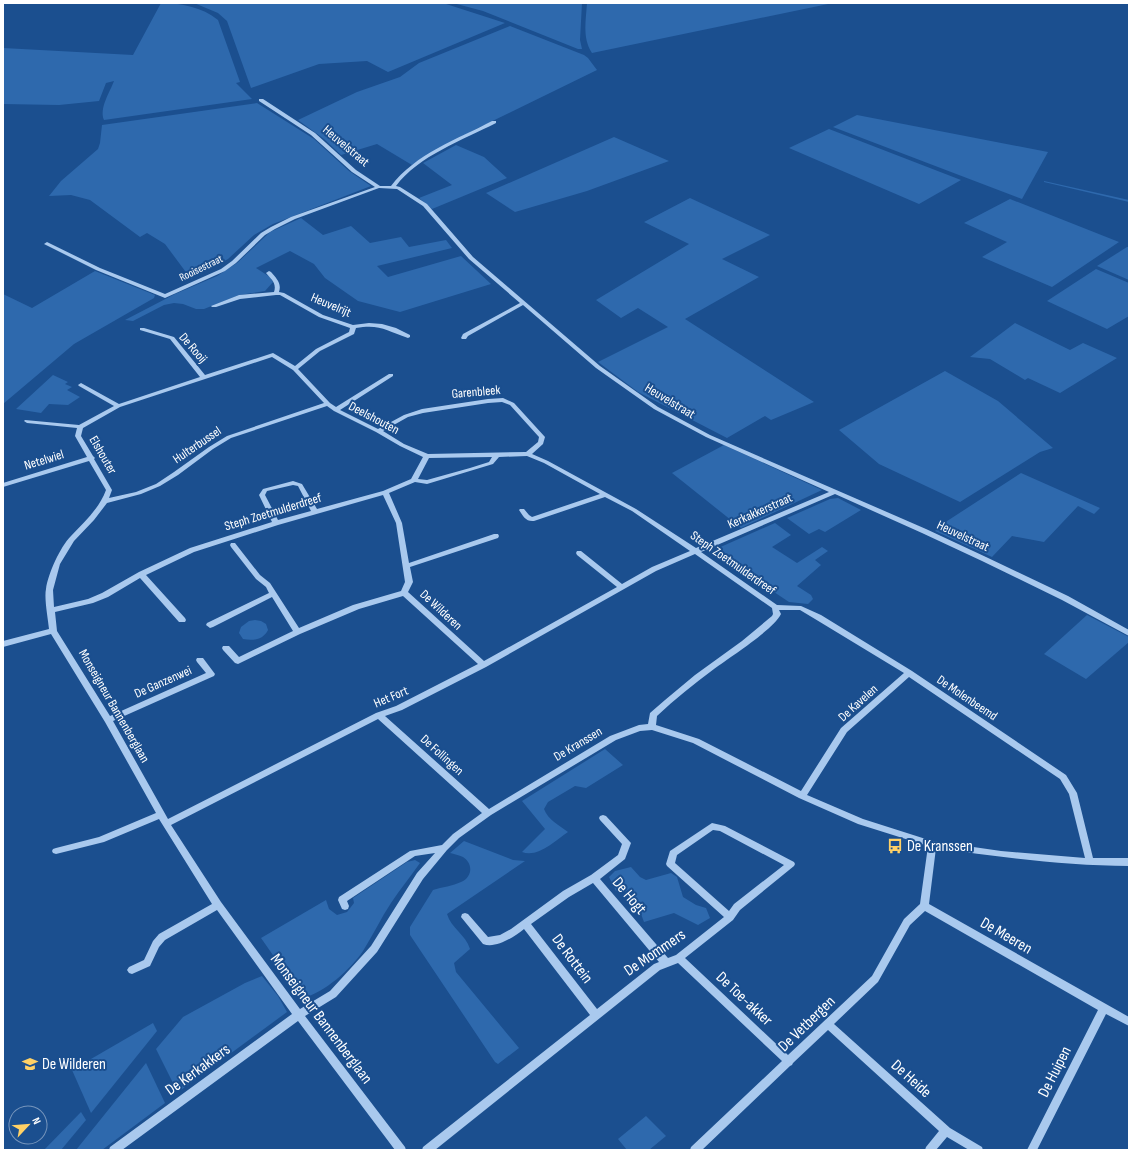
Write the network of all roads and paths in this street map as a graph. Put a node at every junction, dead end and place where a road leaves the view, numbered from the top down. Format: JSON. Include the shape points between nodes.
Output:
{"nodes":[{"id":1,"x":261,"y":100,"type":"dead end"},
{"id":2,"x":494,"y":122,"type":"dead end"},
{"id":3,"x":379,"y":187,"type":"junction"},
{"id":4,"x":393,"y":187,"type":"junction"},
{"id":5,"x":47,"y":244,"type":"dead end"},
{"id":6,"x":269,"y":273,"type":"dead end"},
{"id":7,"x":276,"y":293,"type":"junction"},
{"id":8,"x":523,"y":303,"type":"junction"},
{"id":9,"x":214,"y":306,"type":"dead end"},
{"id":10,"x":353,"y":327,"type":"junction"},
{"id":11,"x":142,"y":329,"type":"dead end"},
{"id":12,"x":408,"y":336,"type":"dead end"},
{"id":13,"x":464,"y":338,"type":"dead end"},
{"id":14,"x":273,"y":355,"type":"joint"},
{"id":15,"x":295,"y":369,"type":"junction"},
{"id":16,"x":391,"y":375,"type":"dead end"},
{"id":17,"x":204,"y":377,"type":"junction"},
{"id":18,"x":81,"y":385,"type":"dead end"},
{"id":19,"x":328,"y":404,"type":"junction"},
{"id":20,"x":118,"y":406,"type":"junction"},
{"id":21,"x":336,"y":410,"type":"junction"},
{"id":22,"x":27,"y":421,"type":"dead end"},
{"id":23,"x":80,"y":427,"type":"junction"},
{"id":24,"x":378,"y":431,"type":"junction"},
{"id":25,"x":402,"y":445,"type":"joint"},
{"id":26,"x":496,"y":454,"type":"junction"},
{"id":27,"x":528,"y":454,"type":"junction"},
{"id":28,"x":427,"y":456,"type":"junction"},
{"id":29,"x":92,"y":458,"type":"junction"},
{"id":30,"x":414,"y":480,"type":"junction"},
{"id":31,"x":3,"y":485,"type":"edge"},
{"id":32,"x":385,"y":492,"type":"junction"},
{"id":33,"x":834,"y":492,"type":"junction"},
{"id":34,"x":605,"y":495,"type":"junction"},
{"id":35,"x":105,"y":501,"type":"junction"},
{"id":36,"x":522,"y":510,"type":"dead end"},
{"id":37,"x":315,"y":512,"type":"junction"},
{"id":38,"x":276,"y":523,"type":"junction"},
{"id":39,"x":496,"y":536,"type":"dead end"},
{"id":40,"x":232,"y":545,"type":"dead end"},
{"id":41,"x":696,"y":552,"type":"junction"},
{"id":42,"x":579,"y":553,"type":"dead end"},
{"id":43,"x":406,"y":566,"type":"junction"},
{"id":44,"x":141,"y":574,"type":"junction"},
{"id":45,"x":622,"y":587,"type":"junction"},
{"id":46,"x":404,"y":593,"type":"junction"},
{"id":47,"x":272,"y":594,"type":"junction"},
{"id":48,"x":775,"y":607,"type":"junction"},
{"id":49,"x":51,"y":610,"type":"junction"},
{"id":50,"x":182,"y":620,"type":"dead end"},
{"id":51,"x":210,"y":625,"type":"dead end"},
{"id":52,"x":54,"y":630,"type":"junction"},
{"id":53,"x":297,"y":632,"type":"junction"},
{"id":54,"x":1129,"y":632,"type":"edge"},
{"id":55,"x":3,"y":644,"type":"edge"},
{"id":56,"x":226,"y":648,"type":"dead end"},
{"id":57,"x":200,"y":660,"type":"dead end"},
{"id":58,"x":483,"y":665,"type":"junction"},
{"id":59,"x":909,"y":673,"type":"junction"},
{"id":60,"x":379,"y":715,"type":"junction"},
{"id":61,"x":108,"y":720,"type":"junction"},
{"id":62,"x":652,"y":727,"type":"junction"},
{"id":63,"x":802,"y":796,"type":"junction"},
{"id":64,"x":488,"y":813,"type":"junction"},
{"id":65,"x":161,"y":814,"type":"junction"},
{"id":66,"x":603,"y":818,"type":"dead end"},
{"id":67,"x":166,"y":824,"type":"junction"},
{"id":68,"x":932,"y":844,"type":"junction"},
{"id":69,"x":444,"y":848,"type":"junction"},
{"id":70,"x":56,"y":851,"type":"dead end"},
{"id":71,"x":1090,"y":862,"type":"junction"},
{"id":72,"x":1129,"y":862,"type":"edge"},
{"id":73,"x":594,"y":878,"type":"junction"},
{"id":74,"x":218,"y":905,"type":"junction"},
{"id":75,"x":345,"y":906,"type":"dead end"},
{"id":76,"x":924,"y":906,"type":"junction"},
{"id":77,"x":465,"y":917,"type":"dead end"},
{"id":78,"x":730,"y":917,"type":"junction"},
{"id":79,"x":525,"y":923,"type":"junction"},
{"id":80,"x":678,"y":958,"type":"junction"},
{"id":81,"x":666,"y":963,"type":"junction"},
{"id":82,"x":132,"y":970,"type":"dead end"},
{"id":83,"x":1104,"y":1008,"type":"junction"},
{"id":84,"x":595,"y":1014,"type":"junction"},
{"id":85,"x":299,"y":1015,"type":"junction"},
{"id":86,"x":1129,"y":1022,"type":"edge"},
{"id":87,"x":828,"y":1024,"type":"junction"},
{"id":88,"x":789,"y":1062,"type":"junction"},
{"id":89,"x":946,"y":1131,"type":"junction"},
{"id":90,"x":114,"y":1150,"type":"edge"},
{"id":91,"x":401,"y":1150,"type":"edge"},
{"id":92,"x":427,"y":1150,"type":"edge"},
{"id":93,"x":695,"y":1150,"type":"edge"},
{"id":94,"x":930,"y":1150,"type":"edge"},
{"id":95,"x":978,"y":1150,"type":"edge"},
{"id":96,"x":1032,"y":1150,"type":"edge"}],
"edges":[{"from":1,"to":3,"type":"street","name":"Heuvelstraat","via":[[312,134],[354,172]]},
{"from":2,"to":4,"type":"street","via":[[420,162],[400,176]]},
{"from":3,"to":4,"type":"street","name":"Heuvelstraat"},
{"from":3,"to":5,"type":"street","name":"Rooisestraat","via":[[272,228],[223,270],[165,296],[98,269]]},
{"from":4,"to":8,"type":"street","name":"Heuvelstraat","via":[[425,205],[471,258]]},
{"from":6,"to":7,"type":"street","via":[[278,282]]},
{"from":7,"to":9,"type":"street","name":"Heuvelrijt","via":[[239,297]]},
{"from":7,"to":10,"type":"street","name":"Heuvelrijt","via":[[321,316]]},
{"from":8,"to":13,"type":"street","via":[[465,335]]},
{"from":8,"to":33,"type":"street","name":"Heuvelstraat","via":[[598,367],[656,408],[708,436]]},
{"from":10,"to":12,"type":"street","via":[[379,324]]},
{"from":10,"to":15,"type":"street","name":"Heuvelrijt","via":[[352,333],[318,350]]},
{"from":11,"to":17,"type":"street","name":"De Rooij","via":[[172,338]]},
{"from":14,"to":15,"type":"street","name":"Deelshouten"},
{"from":14,"to":17,"type":"street","name":"Elshouter"},
{"from":15,"to":19,"type":"street","name":"Deelshouten"},
{"from":16,"to":21,"type":"street","name":"Deelshouten"},
{"from":17,"to":20,"type":"street","name":"Elshouter"},
{"from":18,"to":20,"type":"street"},
{"from":19,"to":21,"type":"street","name":"Deelshouten"},
{"from":19,"to":35,"type":"street","name":"Hulterbussel","via":[[229,437],[158,485],[142,492]]},
{"from":20,"to":23,"type":"street","name":"Elshouter"},
{"from":21,"to":24,"type":"street","name":"Deelshouten"},
{"from":22,"to":23,"type":"street"},
{"from":23,"to":29,"type":"street","name":"Elshouter","via":[[78,436]]},
{"from":24,"to":25,"type":"street","name":"Deelshouten"},
{"from":24,"to":27,"type":"street","name":"Garenbleek","via":[[406,416],[422,411],[503,400],[512,404],[542,437],[541,443]]},
{"from":25,"to":28,"type":"street","name":"Steph Zoetmulderdreef"},
{"from":26,"to":27,"type":"street","name":"Steph Zoetmulderdreef"},
{"from":26,"to":28,"type":"street","name":"Steph Zoetmulderdreef"},
{"from":26,"to":30,"type":"street","name":"Steph Zoetmulderdreef","via":[[491,463],[427,482]]},
{"from":27,"to":34,"type":"street","name":"Steph Zoetmulderdreef"},
{"from":28,"to":30,"type":"street"},
{"from":29,"to":31,"type":"street","name":"Netelwiel"},
{"from":29,"to":35,"type":"street","name":"Elshouter","via":[[109,490]]},
{"from":30,"to":32,"type":"street","name":"Steph Zoetmulderdreef"},
{"from":32,"to":37,"type":"street","name":"Steph Zoetmulderdreef"},
{"from":32,"to":43,"type":"street","name":"De Wilderen","via":[[399,523]]},
{"from":33,"to":41,"type":"street","name":"Kerkakkerstraat"},
{"from":33,"to":54,"type":"street","name":"Heuvelstraat","via":[[924,531]]},
{"from":34,"to":36,"type":"street","via":[[532,519]]},
{"from":34,"to":41,"type":"street","name":"Steph Zoetmulderdreef","via":[[634,510]]},
{"from":35,"to":49,"type":"street","via":[[71,540],[58,564],[49,590]]},
{"from":37,"to":38,"type":"street","name":"Steph Zoetmulderdreef"},
{"from":37,"to":38,"type":"street","via":[[300,484],[293,483],[265,490],[262,495]]},
{"from":38,"to":44,"type":"street","name":"Steph Zoetmulderdreef","via":[[192,550]]},
{"from":39,"to":43,"type":"street"},
{"from":40,"to":47,"type":"street","via":[[258,577],[268,585]]},
{"from":41,"to":45,"type":"street","name":"Het Fort","via":[[654,569]]},
{"from":41,"to":48,"type":"street","name":"Steph Zoetmulderdreef"},
{"from":42,"to":45,"type":"street"},
{"from":43,"to":46,"type":"street","name":"De Wilderen","via":[[409,582]]},
{"from":44,"to":49,"type":"street","name":"Steph Zoetmulderdreef","via":[[90,601]]},
{"from":44,"to":50,"type":"street"},
{"from":45,"to":58,"type":"street","name":"Het Fort"},
{"from":46,"to":53,"type":"street","via":[[356,606]]},
{"from":46,"to":58,"type":"street","name":"De Wilderen"},
{"from":47,"to":51,"type":"street"},
{"from":47,"to":53,"type":"street"},
{"from":48,"to":59,"type":"street","name":"De Molenbeemd","via":[[801,608]]},
{"from":48,"to":62,"type":"street","name":"Steph Zoetmulderdreef","via":[[776,618],[658,710],[653,715]]},
{"from":49,"to":52,"type":"street","name":"Monseigneur Bannenberglaan"},
{"from":52,"to":55,"type":"street"},
{"from":52,"to":61,"type":"street","name":"Monseigneur Bannenberglaan"},
{"from":53,"to":56,"type":"street","via":[[238,661]]},
{"from":57,"to":61,"type":"street","name":"De Ganzenwei","via":[[211,674]]},
{"from":58,"to":60,"type":"street","name":"Het Fort","via":[[399,708]]},
{"from":59,"to":63,"type":"street","name":"De Kavelen","via":[[844,730]]},
{"from":59,"to":71,"type":"street","name":"De Molenbeemd","via":[[1063,777],[1073,793]]},
{"from":60,"to":64,"type":"street","name":"De Follingen"},
{"from":60,"to":67,"type":"street","name":"Het Fort"},
{"from":61,"to":65,"type":"street","name":"Monseigneur Bannenberglaan"},
{"from":62,"to":63,"type":"street","name":"De Kranssen","via":[[696,741]]},
{"from":62,"to":64,"type":"street","name":"De Kranssen","via":[[639,728],[613,738]]},
{"from":63,"to":68,"type":"street","name":"De Kranssen","via":[[860,822]]},
{"from":64,"to":69,"type":"street","name":"De Kranssen"},
{"from":65,"to":67,"type":"street","name":"Monseigneur Bannenberglaan"},
{"from":65,"to":70,"type":"street","via":[[101,840]]},
{"from":66,"to":73,"type":"street","name":"De Hogt","via":[[627,843],[622,857]]},
{"from":67,"to":74,"type":"street","name":"Monseigneur Bannenberglaan"},
{"from":68,"to":71,"type":"street","name":"De Kranssen","via":[[1001,854]]},
{"from":68,"to":76,"type":"street"},
{"from":69,"to":75,"type":"street","name":"De Kranssen","via":[[413,853],[342,900]]},
{"from":69,"to":85,"type":"street","name":"De Kranssen","via":[[420,876],[374,949],[333,994]]},
{"from":71,"to":72,"type":"street","name":"De Kranssen"},
{"from":73,"to":79,"type":"street"},
{"from":73,"to":81,"type":"street","name":"De Hogt"},
{"from":74,"to":82,"type":"street","via":[[162,937],[147,963]]},
{"from":74,"to":85,"type":"street","name":"Monseigneur Bannenberglaan"},
{"from":76,"to":83,"type":"street","name":"De Meeren"},
{"from":76,"to":87,"type":"street","name":"De Vetbergen","via":[[907,922],[875,979]]},
{"from":77,"to":79,"type":"street","via":[[486,941],[501,939]]},
{"from":78,"to":78,"type":"street","name":"De Mommers","via":[[670,864],[673,853],[712,826],[722,828],[791,864],[737,907]]},
{"from":78,"to":80,"type":"street","name":"De Mommers"},
{"from":79,"to":84,"type":"street","name":"De Rottein"},
{"from":80,"to":81,"type":"street","name":"De Mommers"},
{"from":80,"to":88,"type":"street","name":"De Toe-akker"},
{"from":81,"to":84,"type":"street","name":"De Mommers","via":[[657,967]]},
{"from":83,"to":86,"type":"street","name":"De Meeren"},
{"from":83,"to":96,"type":"street","name":"De Huipen"},
{"from":84,"to":92,"type":"street","name":"De Mommers"},
{"from":85,"to":90,"type":"street","name":"De Kerkakkers"},
{"from":85,"to":91,"type":"street","name":"Monseigneur Bannenberglaan"},
{"from":87,"to":88,"type":"street","name":"De Vetbergen"},
{"from":87,"to":89,"type":"street","name":"De Heide"},
{"from":88,"to":93,"type":"street","name":"De Vetbergen"},
{"from":89,"to":94,"type":"street"},
{"from":89,"to":95,"type":"street","name":"De Heide"}]}
